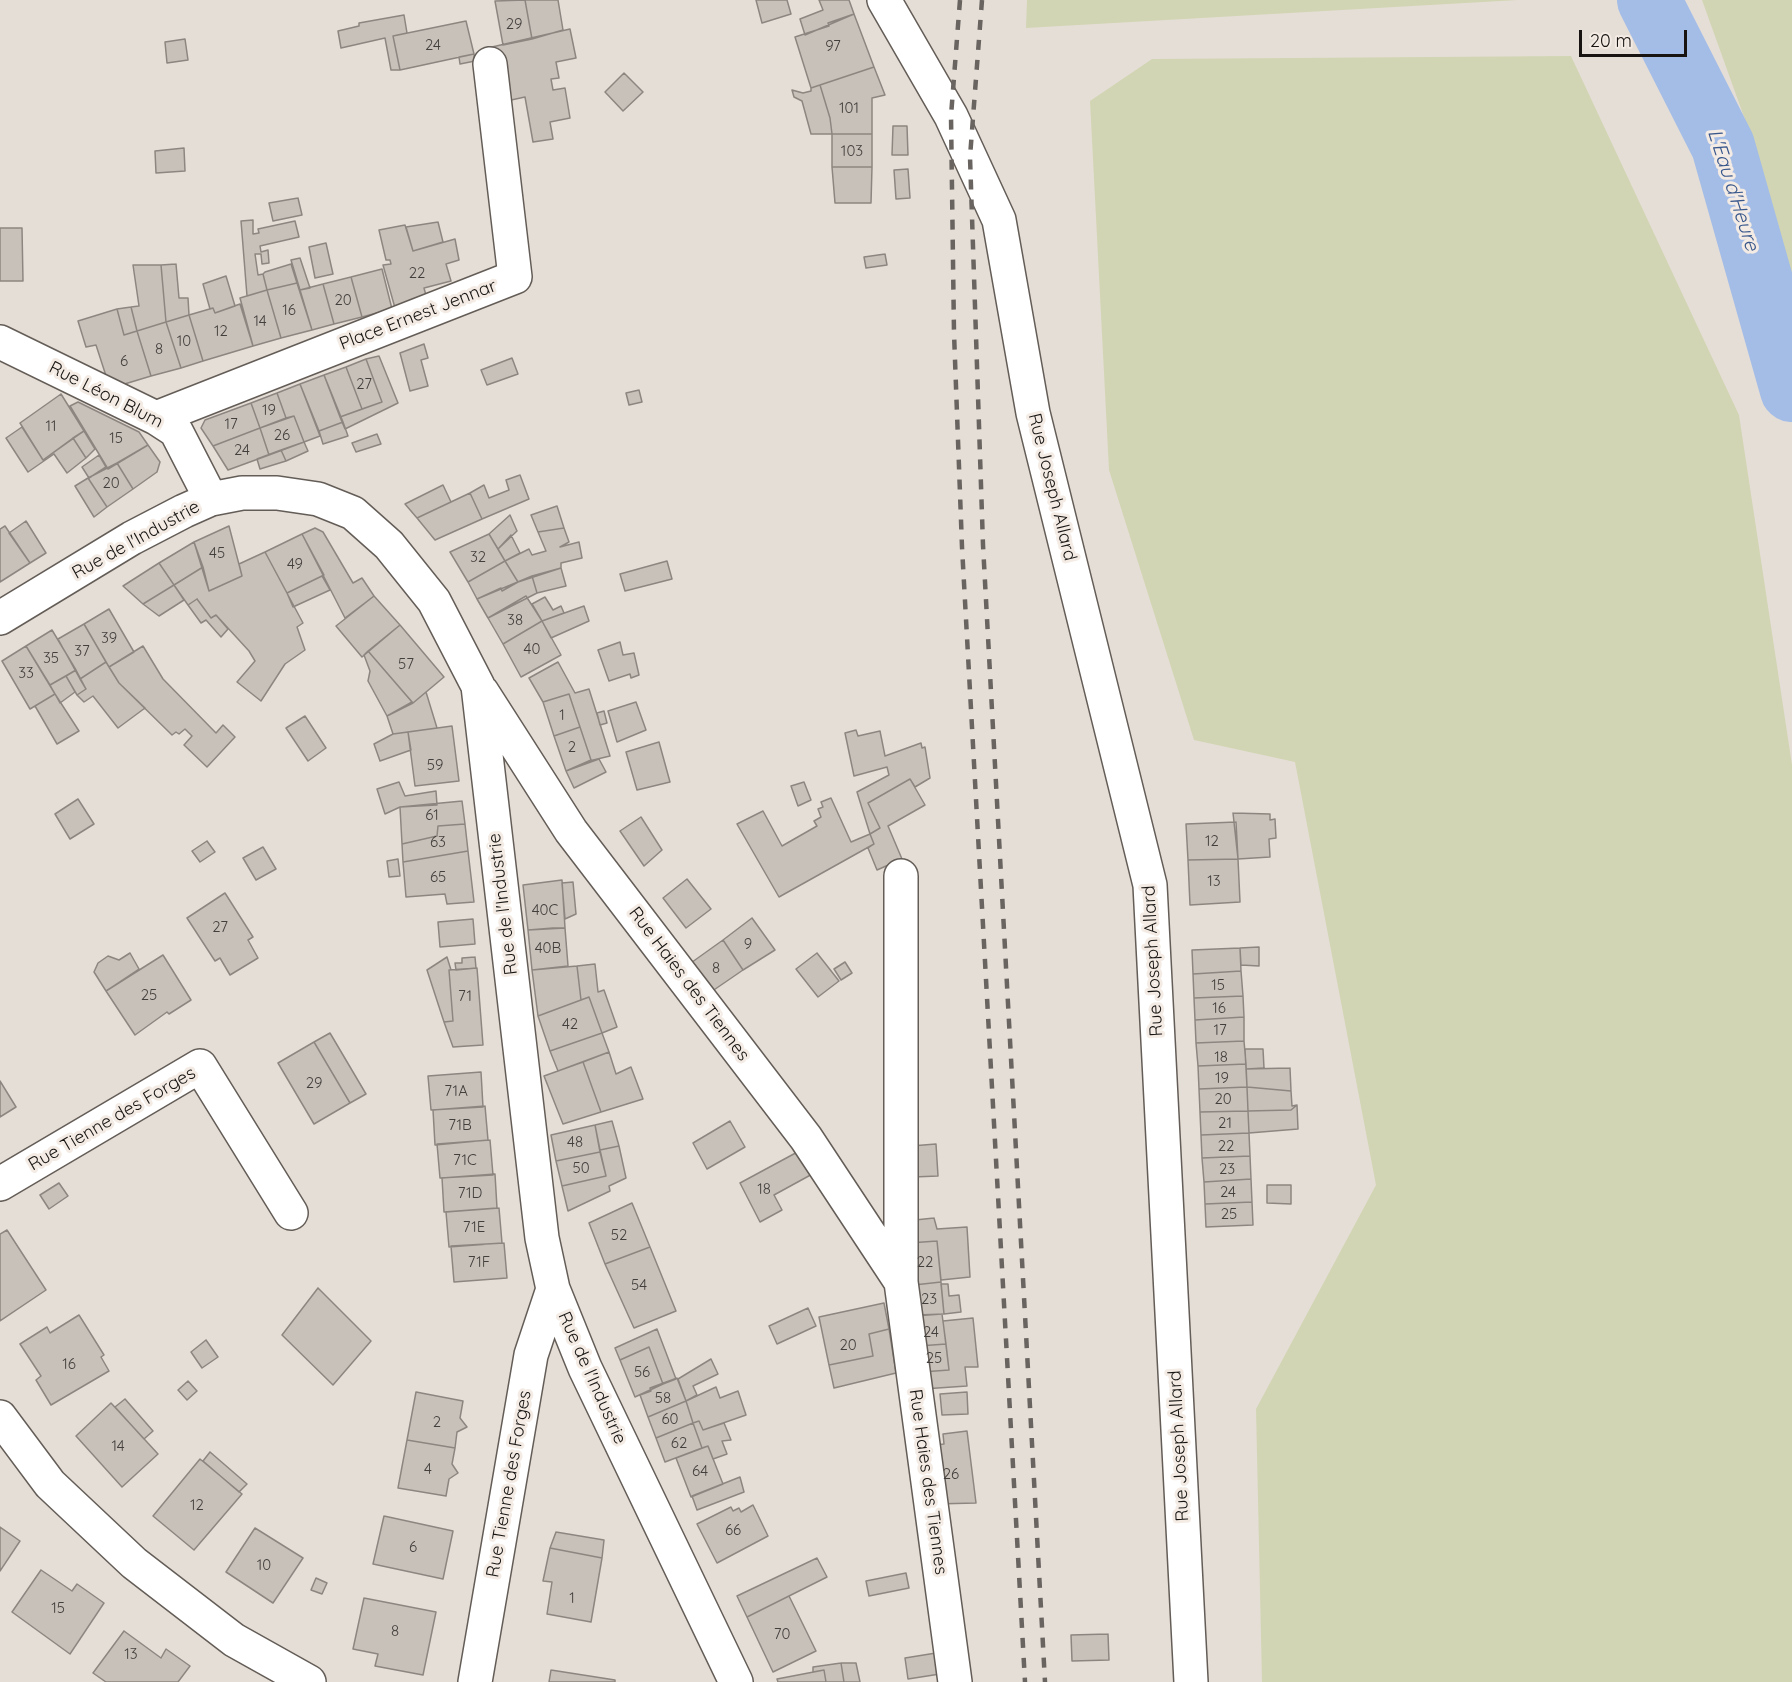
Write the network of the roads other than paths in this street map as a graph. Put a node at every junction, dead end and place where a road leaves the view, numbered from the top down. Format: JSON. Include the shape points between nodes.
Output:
{"nodes":[{"id":1,"x":884,"y":0,"type":"edge"},
{"id":2,"x":490,"y":64,"type":"dead end"},
{"id":3,"x":0,"y":342,"type":"edge"},
{"id":4,"x":156,"y":417,"type":"junction"},
{"id":5,"x":211,"y":499,"type":"junction"},
{"id":6,"x":0,"y":618,"type":"edge"},
{"id":7,"x":478,"y":686,"type":"junction"},
{"id":8,"x":901,"y":876,"type":"dead end"},
{"id":9,"x":0,"y":1184,"type":"edge"},
{"id":10,"x":291,"y":1213,"type":"dead end"},
{"id":11,"x":901,"y":1282,"type":"junction"},
{"id":12,"x":553,"y":1289,"type":"junction"},
{"id":13,"x":0,"y":1417,"type":"edge"},
{"id":14,"x":309,"y":1682,"type":"edge"},
{"id":15,"x":475,"y":1682,"type":"edge"},
{"id":16,"x":736,"y":1682,"type":"edge"},
{"id":17,"x":955,"y":1682,"type":"edge"},
{"id":18,"x":1191,"y":1682,"type":"edge"}],
"edges":[{"from":1,"to":18,"type":"street","name":"Rue Joseph Allard","via":[[951,116],[999,220],[1033,413],[1150,885]]},
{"from":2,"to":4,"type":"street","name":"Place Ernest Jennar","via":[[514,277]]},
{"from":3,"to":4,"type":"street","name":"Rue Léon Blum"},
{"from":4,"to":5,"type":"street","name":"Rue Léon Blum","via":[[176,431]]},
{"from":5,"to":6,"type":"street","name":"Rue de l'Industrie","via":[[132,538]]},
{"from":5,"to":7,"type":"street","name":"Rue de l'Industrie","via":[[242,493],[277,493],[318,499],[353,513],[389,545],[434,601]]},
{"from":7,"to":11,"type":"street","name":"Rue Haies des Tiennes","via":[[571,831],[806,1138]]},
{"from":7,"to":12,"type":"street","name":"Rue de l'Industrie","via":[[542,1238]]},
{"from":8,"to":11,"type":"street","name":"Rue Haies des Tiennes"},
{"from":9,"to":10,"type":"street","name":"Rue Tienne des Forges","via":[[200,1066]]},
{"from":11,"to":17,"type":"street","name":"Rue Haies des Tiennes"},
{"from":12,"to":15,"type":"street","name":"Rue Tienne des Forges","via":[[531,1355]]},
{"from":12,"to":16,"type":"street","name":"Rue de l'Industrie","via":[[585,1368]]},
{"from":13,"to":14,"type":"street","via":[[50,1484],[134,1563],[234,1640]]}]}
